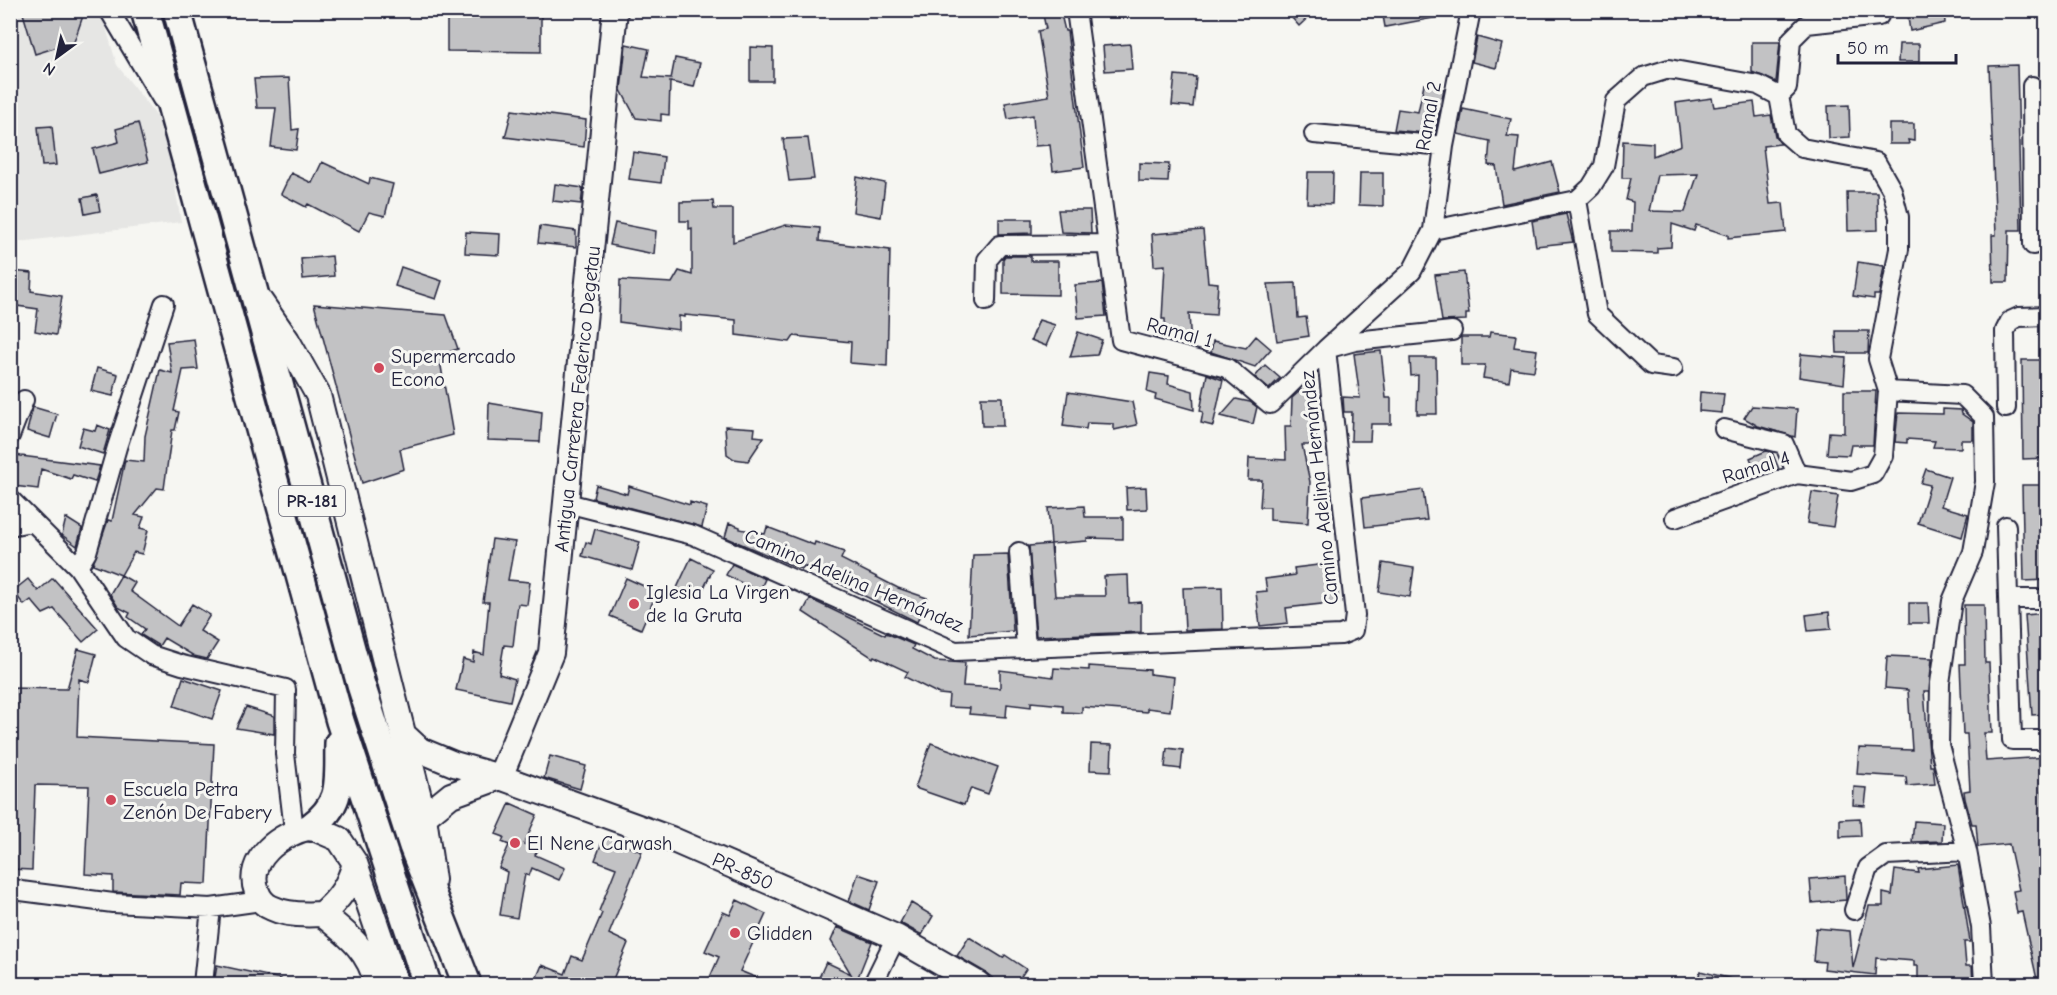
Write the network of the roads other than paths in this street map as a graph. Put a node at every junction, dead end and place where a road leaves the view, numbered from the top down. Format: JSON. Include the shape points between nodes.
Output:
{"nodes":[{"id":1,"x":109,"y":10,"type":"edge"},
{"id":2,"x":145,"y":10,"type":"edge"},
{"id":3,"x":177,"y":10,"type":"edge"},
{"id":4,"x":615,"y":10,"type":"edge"},
{"id":5,"x":1076,"y":10,"type":"edge"},
{"id":6,"x":1471,"y":10,"type":"edge"},
{"id":7,"x":1879,"y":16,"type":"dead end"},
{"id":8,"x":2032,"y":86,"type":"dead end"},
{"id":9,"x":1779,"y":96,"type":"junction"},
{"id":10,"x":176,"y":123,"type":"junction"},
{"id":11,"x":1314,"y":134,"type":"dead end"},
{"id":12,"x":2039,"y":142,"type":"edge"},
{"id":13,"x":1444,"y":146,"type":"junction"},
{"id":14,"x":1577,"y":200,"type":"junction"},
{"id":15,"x":1433,"y":230,"type":"junction"},
{"id":16,"x":1108,"y":244,"type":"junction"},
{"id":17,"x":2033,"y":245,"type":"dead end"},
{"id":18,"x":254,"y":293,"type":"junction"},
{"id":19,"x":986,"y":301,"type":"dead end"},
{"id":20,"x":164,"y":304,"type":"dead end"},
{"id":21,"x":2046,"y":316,"type":"edge"},
{"id":22,"x":1452,"y":331,"type":"dead end"},
{"id":23,"x":1326,"y":349,"type":"junction"},
{"id":24,"x":1673,"y":368,"type":"dead end"},
{"id":25,"x":1888,"y":391,"type":"junction"},
{"id":26,"x":24,"y":400,"type":"dead end"},
{"id":27,"x":2006,"y":408,"type":"dead end"},
{"id":28,"x":1724,"y":429,"type":"dead end"},
{"id":29,"x":10,"y":436,"type":"edge"},
{"id":30,"x":1797,"y":474,"type":"junction"},
{"id":31,"x":10,"y":499,"type":"edge"},
{"id":32,"x":567,"y":503,"type":"junction"},
{"id":33,"x":1675,"y":518,"type":"dead end"},
{"id":34,"x":31,"y":522,"type":"junction"},
{"id":35,"x":10,"y":526,"type":"edge"},
{"id":36,"x":2006,"y":526,"type":"dead end"},
{"id":37,"x":1019,"y":552,"type":"dead end"},
{"id":38,"x":78,"y":567,"type":"junction"},
{"id":39,"x":2010,"y":599,"type":"junction"},
{"id":40,"x":2046,"y":599,"type":"edge"},
{"id":41,"x":1026,"y":648,"type":"junction"},
{"id":42,"x":340,"y":721,"type":"junction"},
{"id":43,"x":405,"y":736,"type":"junction"},
{"id":44,"x":2046,"y":740,"type":"edge"},
{"id":45,"x":500,"y":777,"type":"junction"},
{"id":46,"x":424,"y":817,"type":"junction"},
{"id":47,"x":302,"y":828,"type":"junction"},
{"id":48,"x":1967,"y":851,"type":"junction"},
{"id":49,"x":355,"y":863,"type":"junction"},
{"id":50,"x":10,"y":887,"type":"edge"},
{"id":51,"x":261,"y":901,"type":"junction"},
{"id":52,"x":211,"y":908,"type":"junction"},
{"id":53,"x":1854,"y":910,"type":"dead end"},
{"id":54,"x":438,"y":911,"type":"junction"},
{"id":55,"x":322,"y":914,"type":"junction"},
{"id":56,"x":896,"y":937,"type":"junction"},
{"id":57,"x":203,"y":984,"type":"edge"},
{"id":58,"x":377,"y":984,"type":"edge"},
{"id":59,"x":396,"y":984,"type":"edge"},
{"id":60,"x":428,"y":984,"type":"edge"},
{"id":61,"x":467,"y":984,"type":"edge"},
{"id":62,"x":873,"y":984,"type":"edge"},
{"id":63,"x":978,"y":984,"type":"edge"},
{"id":64,"x":1984,"y":984,"type":"edge"}],
"edges":[{"from":1,"to":10,"type":"street"},
{"from":2,"to":10,"type":"main road","number":"PR-181"},
{"from":3,"to":18,"type":"main road","number":"PR-181"},
{"from":4,"to":32,"type":"street","name":"Antigua Carretera Federico Degetau"},
{"from":5,"to":16,"type":"street","name":"Ramal 1"},
{"from":6,"to":13,"type":"street","name":"Ramal 2"},
{"from":7,"to":9,"type":"street","via":[[1807,24],[1791,40],[1787,88]]},
{"from":8,"to":12,"type":"street"},
{"from":9,"to":14,"type":"street","via":[[1758,85],[1669,69],[1643,77],[1616,101],[1604,166]]},
{"from":9,"to":25,"type":"street","via":[[1786,134],[1802,148],[1876,162],[1892,190],[1899,217],[1899,249],[1878,359]]},
{"from":10,"to":42,"type":"main road","number":"PR-181"},
{"from":11,"to":13,"type":"street"},
{"from":12,"to":17,"type":"street"},
{"from":13,"to":15,"type":"street","name":"Ramal 2"},
{"from":14,"to":15,"type":"street"},
{"from":14,"to":24,"type":"street","via":[[1598,314],[1651,365]]},
{"from":15,"to":23,"type":"street","name":"Camino Adelina Hernández","via":[[1412,271]]},
{"from":16,"to":19,"type":"street","via":[[1000,246],[987,260]]},
{"from":16,"to":23,"type":"street","name":"Ramal 1","via":[[1121,340],[1227,368],[1270,404]]},
{"from":18,"to":43,"type":"street","via":[[318,395]]},
{"from":18,"to":54,"type":"main road","number":"PR-181","via":[[361,686]]},
{"from":20,"to":38,"type":"street","via":[[87,552]]},
{"from":21,"to":27,"type":"street","via":[[2019,316],[2010,321],[2005,331]]},
{"from":22,"to":23,"type":"street","name":"Ramal 1","via":[[1354,341]]},
{"from":23,"to":41,"type":"street","name":"Camino Adelina Hernández","via":[[1355,615],[1353,630],[1341,635]]},
{"from":25,"to":30,"type":"street","name":"Ramal 4","via":[[1883,456],[1874,474],[1851,481]]},
{"from":25,"to":48,"type":"street","via":[[1962,395],[1984,417],[1985,482],[1973,552],[1952,601],[1940,683],[1939,745]]},
{"from":26,"to":29,"type":"street"},
{"from":28,"to":30,"type":"street","via":[[1784,444]]},
{"from":30,"to":33,"type":"street","name":"Ramal 4"},
{"from":31,"to":34,"type":"street"},
{"from":32,"to":41,"type":"street","name":"Camino Adelina Hernández","via":[[693,535],[955,651]]},
{"from":32,"to":45,"type":"street","name":"Antigua Carretera Federico Degetau","via":[[551,653]]},
{"from":34,"to":35,"type":"street"},
{"from":34,"to":38,"type":"street"},
{"from":36,"to":39,"type":"street"},
{"from":37,"to":41,"type":"street"},
{"from":38,"to":47,"type":"street","via":[[120,631],[151,655],[286,689],[285,754]]},
{"from":39,"to":40,"type":"street"},
{"from":39,"to":44,"type":"street","via":[[2012,740]]},
{"from":42,"to":47,"type":"main road","via":[[337,799],[324,817]]},
{"from":42,"to":60,"type":"main road","number":"PR-181"},
{"from":43,"to":45,"type":"street","name":"PR-850","via":[[420,750]]},
{"from":43,"to":46,"type":"street"},
{"from":45,"to":46,"type":"street","via":[[451,795]]},
{"from":45,"to":56,"type":"street","name":"PR-850","number":"PR-850","via":[[671,839]]},
{"from":46,"to":54,"type":"street"},
{"from":47,"to":49,"type":"street","via":[[339,839]]},
{"from":47,"to":51,"type":"street","via":[[258,860],[253,881]]},
{"from":48,"to":53,"type":"street","via":[[1886,855],[1868,868]]},
{"from":48,"to":64,"type":"street","via":[[1981,927]]},
{"from":49,"to":55,"type":"street","via":[[351,880]]},
{"from":49,"to":59,"type":"street"},
{"from":50,"to":52,"type":"street","via":[[113,903]]},
{"from":51,"to":52,"type":"street"},
{"from":51,"to":55,"type":"street","via":[[273,909]]},
{"from":52,"to":57,"type":"street"},
{"from":54,"to":61,"type":"main road","number":"PR-181"},
{"from":55,"to":58,"type":"street","via":[[357,942]]},
{"from":56,"to":62,"type":"street"},
{"from":56,"to":63,"type":"street","name":"PR-850","number":"PR-850"}]}
